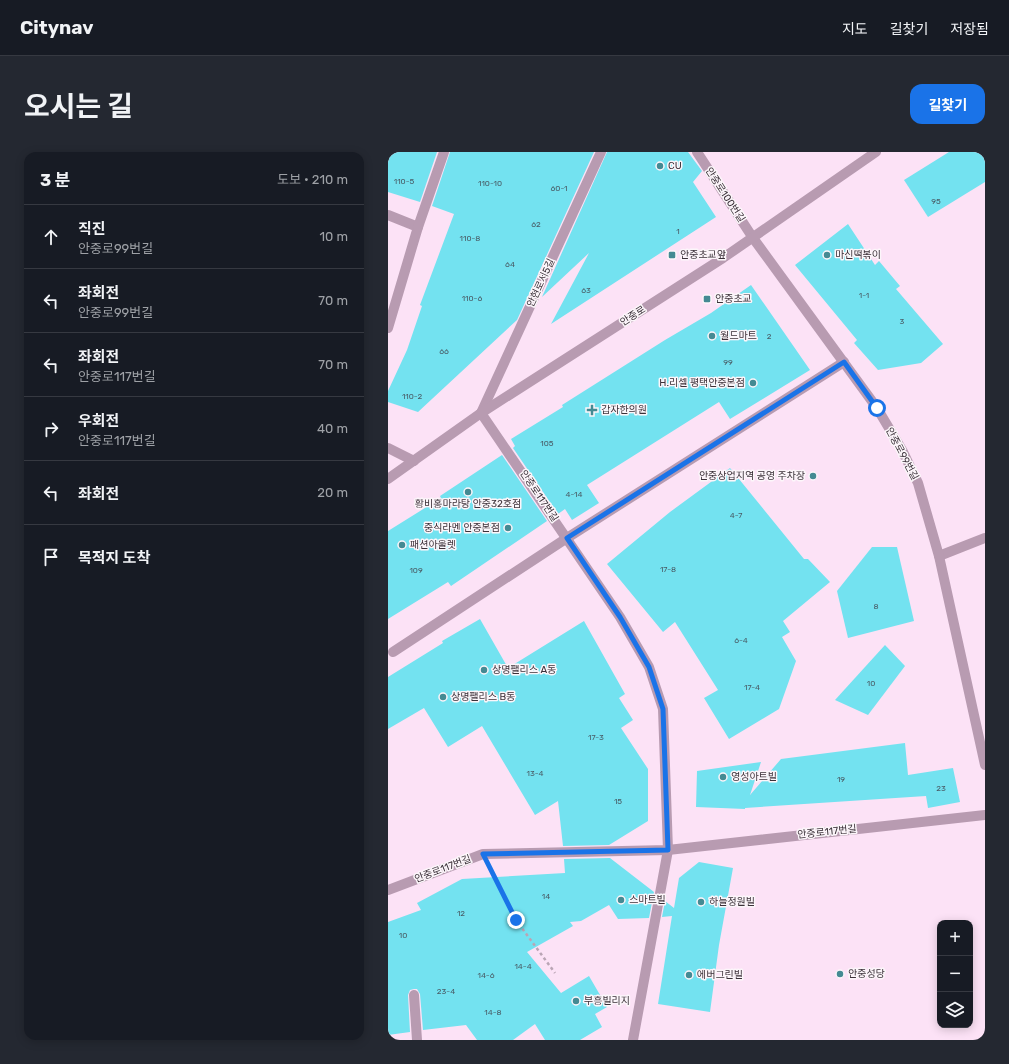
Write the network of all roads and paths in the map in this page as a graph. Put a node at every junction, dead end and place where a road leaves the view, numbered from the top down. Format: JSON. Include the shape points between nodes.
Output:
{"nodes":[{"id":1,"x":444,"y":152,"type":"edge"},
{"id":2,"x":601,"y":152,"type":"edge"},
{"id":3,"x":697,"y":152,"type":"edge"},
{"id":4,"x":876,"y":152,"type":"edge"},
{"id":5,"x":388,"y":216,"type":"edge"},
{"id":6,"x":418,"y":227,"type":"junction"},
{"id":7,"x":752,"y":238,"type":"junction"},
{"id":8,"x":388,"y":328,"type":"edge"},
{"id":9,"x":844,"y":362,"type":"junction"},
{"id":10,"x":481,"y":413,"type":"junction"},
{"id":11,"x":388,"y":448,"type":"edge"},
{"id":12,"x":414,"y":461,"type":"junction"},
{"id":13,"x":388,"y":479,"type":"edge"},
{"id":14,"x":567,"y":538,"type":"junction"},
{"id":15,"x":985,"y":538,"type":"edge"},
{"id":16,"x":939,"y":556,"type":"junction"},
{"id":17,"x":393,"y":652,"type":"dead end"},
{"id":18,"x":985,"y":765,"type":"edge"},
{"id":19,"x":985,"y":815,"type":"edge"},
{"id":20,"x":668,"y":850,"type":"junction"},
{"id":21,"x":483,"y":854,"type":"junction"},
{"id":22,"x":388,"y":890,"type":"edge"},
{"id":23,"x":555,"y":973,"type":"dead end"},
{"id":24,"x":414,"y":995,"type":"dead end"},
{"id":25,"x":417,"y":1040,"type":"edge"},
{"id":26,"x":633,"y":1040,"type":"edge"}],
"edges":[{"from":1,"to":6,"type":"street"},
{"from":2,"to":10,"type":"street","name":"안현로서5길"},
{"from":3,"to":7,"type":"street","name":"안중로100번길"},
{"from":4,"to":7,"type":"street","name":"안중로"},
{"from":5,"to":6,"type":"street"},
{"from":6,"to":8,"type":"street"},
{"from":7,"to":9,"type":"street","name":"안중로99번길"},
{"from":7,"to":10,"type":"street","name":"안중로"},
{"from":9,"to":14,"type":"street"},
{"from":9,"to":16,"type":"street","name":"안중로99번길","via":[[877,408],[902,450],[918,483]]},
{"from":10,"to":12,"type":"street","name":"안중로"},
{"from":10,"to":14,"type":"street","name":"안중로117번길"},
{"from":11,"to":12,"type":"street"},
{"from":12,"to":13,"type":"street","name":"안중로"},
{"from":14,"to":17,"type":"street"},
{"from":14,"to":20,"type":"street","name":"안중로117번길","via":[[624,623],[649,667],[661,702]]},
{"from":15,"to":16,"type":"street"},
{"from":16,"to":18,"type":"street","name":"안중로99번길"},
{"from":19,"to":20,"type":"street","name":"안중로117번길"},
{"from":20,"to":21,"type":"street","name":"안중로117번길"},
{"from":20,"to":26,"type":"street","name":"안중로117번길"},
{"from":21,"to":22,"type":"street","name":"안중로117번길"},
{"from":21,"to":23,"type":"path","via":[[516,920]]},
{"from":24,"to":25,"type":"street"}]}
